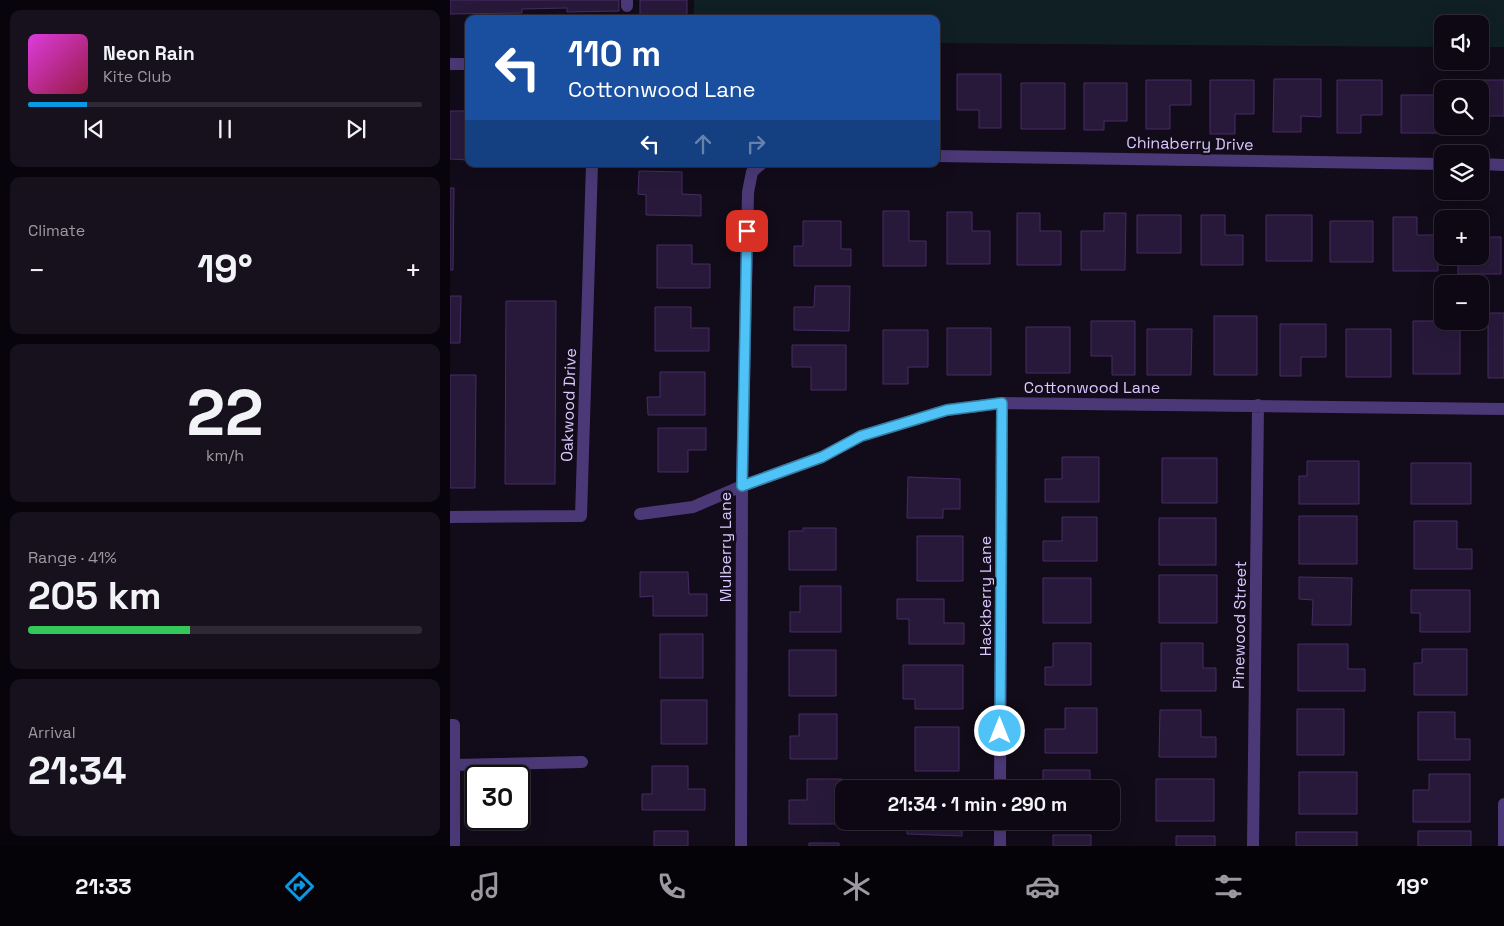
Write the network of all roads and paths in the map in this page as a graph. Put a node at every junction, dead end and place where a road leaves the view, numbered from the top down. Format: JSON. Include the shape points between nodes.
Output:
{"nodes":[{"id":1,"x":450,"y":64,"type":"edge"},
{"id":2,"x":465,"y":64,"type":"edge"},
{"id":3,"x":940,"y":156,"type":"edge"},
{"id":4,"x":1434,"y":164,"type":"edge"},
{"id":5,"x":1489,"y":164,"type":"edge"},
{"id":6,"x":1504,"y":165,"type":"edge"},
{"id":7,"x":592,"y":167,"type":"edge"},
{"id":8,"x":758,"y":167,"type":"edge"},
{"id":9,"x":1002,"y":403,"type":"junction"},
{"id":10,"x":1258,"y":405,"type":"junction"},
{"id":11,"x":1504,"y":409,"type":"edge"},
{"id":12,"x":742,"y":486,"type":"junction"},
{"id":13,"x":640,"y":514,"type":"dead end"},
{"id":14,"x":450,"y":517,"type":"edge"},
{"id":15,"x":450,"y":726,"type":"edge"},
{"id":16,"x":582,"y":762,"type":"dead end"},
{"id":17,"x":454,"y":765,"type":"junction"},
{"id":18,"x":1000,"y":780,"type":"edge"},
{"id":19,"x":1504,"y":804,"type":"edge"},
{"id":20,"x":1000,"y":830,"type":"edge"},
{"id":21,"x":454,"y":846,"type":"edge"},
{"id":22,"x":740,"y":846,"type":"edge"},
{"id":23,"x":1000,"y":846,"type":"edge"},
{"id":24,"x":1253,"y":846,"type":"edge"},
{"id":25,"x":1504,"y":846,"type":"edge"}],
"edges":[{"from":1,"to":2,"type":"street"},
{"from":3,"to":4,"type":"street","name":"Chinaberry Drive"},
{"from":5,"to":6,"type":"street"},
{"from":7,"to":14,"type":"street","name":"Oakwood Drive","via":[[581,516]]},
{"from":8,"to":12,"type":"street","name":"Mulberry Lane","via":[[752,172],[748,192]]},
{"from":9,"to":10,"type":"street","name":"Cottonwood Lane"},
{"from":9,"to":12,"type":"street","name":"Cottonwood Lane","via":[[947,410],[861,436],[822,457]]},
{"from":9,"to":18,"type":"street","name":"Hackberry Lane"},
{"from":10,"to":11,"type":"street","name":"Cottonwood Lane"},
{"from":10,"to":24,"type":"street","name":"Pinewood Street"},
{"from":12,"to":13,"type":"street","name":"Cottonwood Lane","via":[[693,507]]},
{"from":12,"to":22,"type":"street","name":"Mulberry Lane"},
{"from":15,"to":17,"type":"street","via":[[454,726]]},
{"from":16,"to":17,"type":"street"},
{"from":17,"to":21,"type":"street"},
{"from":19,"to":25,"type":"street"},
{"from":20,"to":23,"type":"street"}]}
